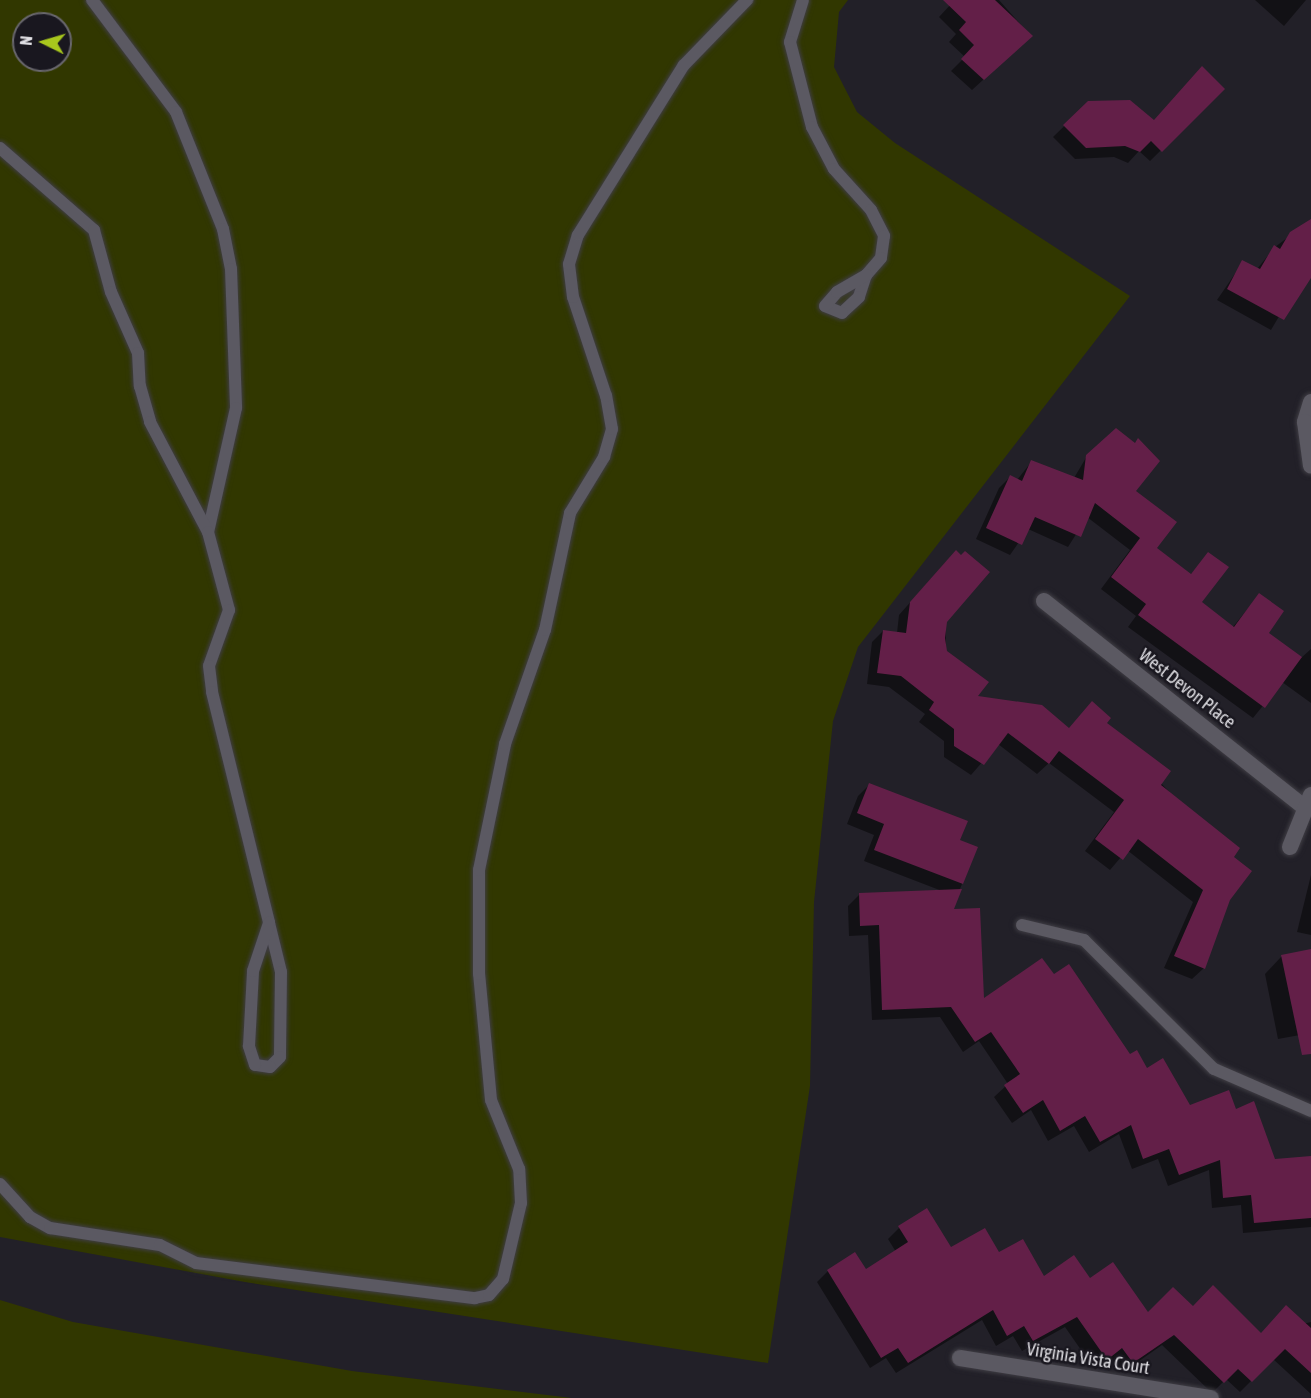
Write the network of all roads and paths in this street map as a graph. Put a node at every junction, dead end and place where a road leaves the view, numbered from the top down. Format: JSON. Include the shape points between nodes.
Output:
{"nodes":[{"id":1,"x":92,"y":0,"type":"edge"},
{"id":2,"x":747,"y":0,"type":"edge"},
{"id":3,"x":803,"y":0,"type":"edge"},
{"id":4,"x":0,"y":148,"type":"edge"},
{"id":5,"x":866,"y":275,"type":"dead end"},
{"id":6,"x":1311,"y":402,"type":"edge"},
{"id":7,"x":1311,"y":466,"type":"edge"},
{"id":8,"x":208,"y":532,"type":"junction"},
{"id":9,"x":1044,"y":601,"type":"dead end"},
{"id":10,"x":1308,"y":801,"type":"edge"},
{"id":11,"x":1290,"y":847,"type":"dead end"},
{"id":12,"x":269,"y":923,"type":"junction"},
{"id":13,"x":1022,"y":925,"type":"dead end"},
{"id":14,"x":1311,"y":1111,"type":"edge"},
{"id":15,"x":0,"y":1184,"type":"edge"},
{"id":16,"x":960,"y":1358,"type":"dead end"},
{"id":17,"x":1211,"y":1398,"type":"edge"}],
"edges":[{"from":1,"to":8,"type":"lane","via":[[176,112],[223,229],[231,269],[236,408]]},
{"from":2,"to":15,"type":"lane","via":[[684,65],[578,234],[568,264],[573,297],[606,396],[612,429],[604,457],[570,513],[545,630],[505,744],[479,870],[479,974],[492,1100],[519,1169],[521,1203],[503,1279],[489,1295],[474,1298],[207,1266],[160,1245],[50,1228],[30,1217]]},
{"from":3,"to":5,"type":"lane","via":[[790,42],[812,127],[834,169],[871,210],[884,236],[881,258]]},
{"from":4,"to":8,"type":"lane","via":[[94,230],[111,292],[138,353],[140,386],[150,422]]},
{"from":6,"to":7,"type":"street","via":[[1305,422]]},
{"from":8,"to":12,"type":"lane","via":[[229,610],[209,666],[212,692]]},
{"from":9,"to":10,"type":"street","name":"West Devon Place"},
{"from":10,"to":11,"type":"street","name":"West Devon Place"},
{"from":12,"to":12,"type":"lane","via":[[281,972],[280,1057],[270,1067],[255,1065],[249,1046],[253,971]]},
{"from":13,"to":14,"type":"lane","via":[[1084,940],[1214,1069]]},
{"from":16,"to":17,"type":"street","name":"Virginia Vista Court"}]}
